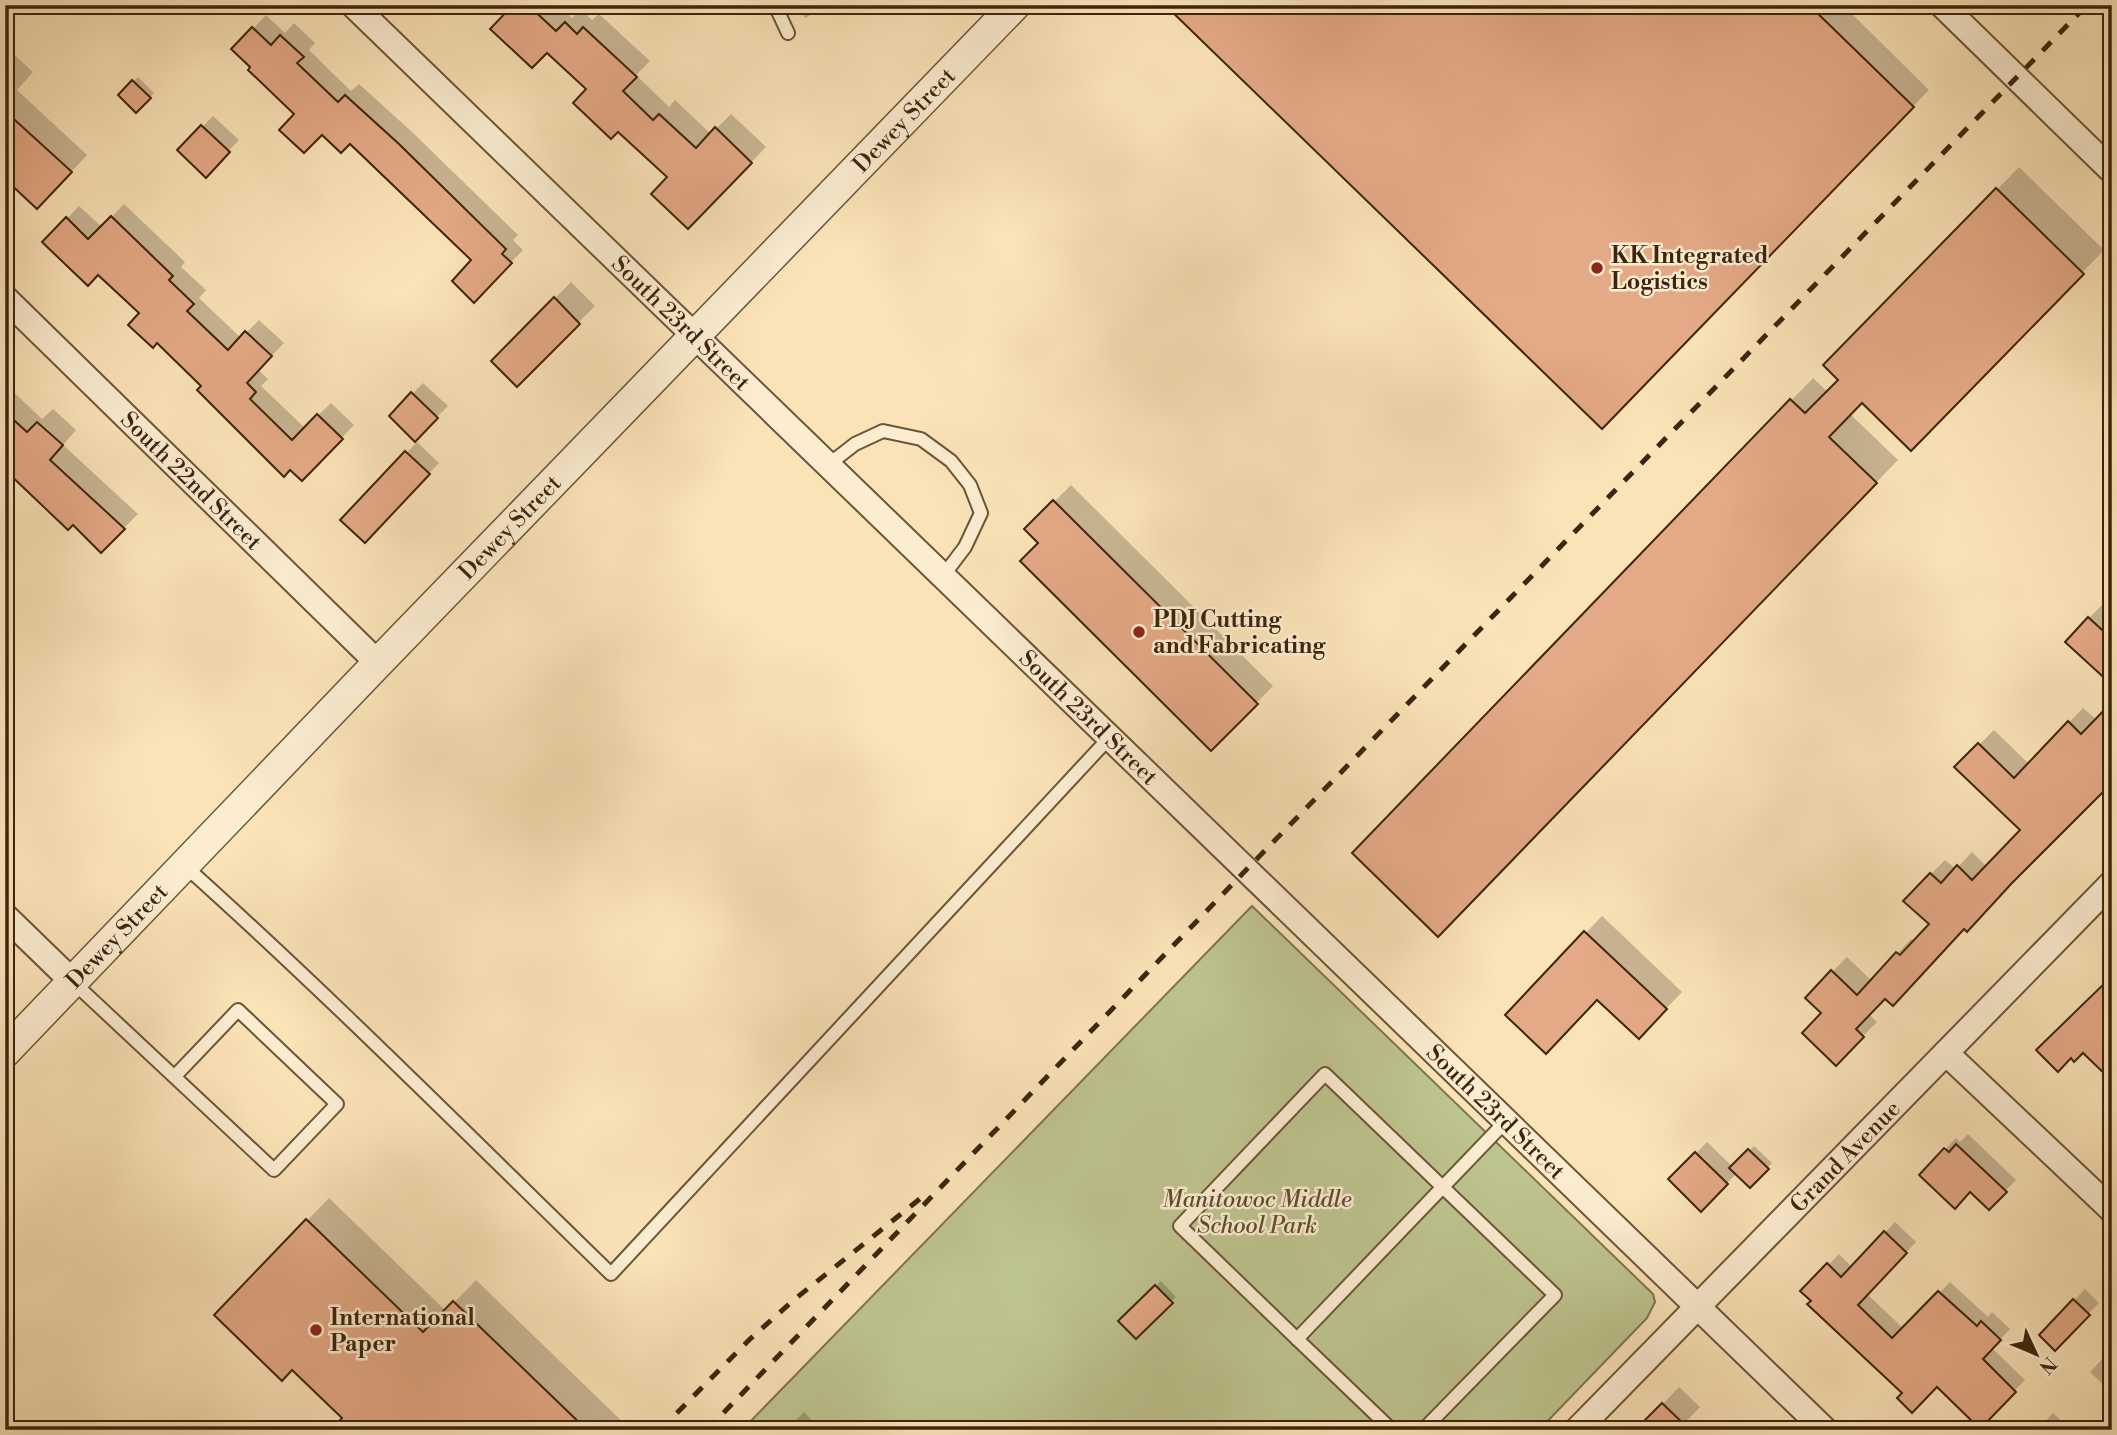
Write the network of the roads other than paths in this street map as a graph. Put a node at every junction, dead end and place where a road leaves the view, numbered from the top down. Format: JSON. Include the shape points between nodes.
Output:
{"nodes":[{"id":1,"x":353,"y":5,"type":"edge"},
{"id":2,"x":775,"y":5,"type":"edge"},
{"id":3,"x":1015,"y":5,"type":"edge"},
{"id":4,"x":1941,"y":5,"type":"edge"},
{"id":5,"x":788,"y":33,"type":"dead end"},
{"id":6,"x":2112,"y":172,"type":"edge"},
{"id":7,"x":5,"y":298,"type":"edge"},
{"id":8,"x":695,"y":337,"type":"junction"},
{"id":9,"x":828,"y":465,"type":"junction"},
{"id":10,"x":943,"y":576,"type":"junction"},
{"id":11,"x":378,"y":663,"type":"junction"},
{"id":12,"x":1110,"y":737,"type":"junction"},
{"id":13,"x":185,"y":866,"type":"junction"},
{"id":14,"x":2112,"y":883,"type":"edge"},
{"id":15,"x":5,"y":916,"type":"edge"},
{"id":16,"x":73,"y":982,"type":"junction"},
{"id":17,"x":5,"y":1052,"type":"edge"},
{"id":18,"x":1946,"y":1053,"type":"junction"},
{"id":19,"x":176,"y":1076,"type":"junction"},
{"id":20,"x":1507,"y":1120,"type":"junction"},
{"id":21,"x":1444,"y":1187,"type":"junction"},
{"id":22,"x":2112,"y":1210,"type":"edge"},
{"id":23,"x":1698,"y":1306,"type":"junction"},
{"id":24,"x":1297,"y":1339,"type":"junction"},
{"id":25,"x":1392,"y":1430,"type":"edge"},
{"id":26,"x":1423,"y":1430,"type":"edge"},
{"id":27,"x":1577,"y":1430,"type":"edge"},
{"id":28,"x":1825,"y":1430,"type":"edge"}],
"edges":[{"from":1,"to":8,"type":"street","name":"South 23rd Street"},
{"from":2,"to":5,"type":"lane"},
{"from":3,"to":8,"type":"street","name":"Dewey Street"},
{"from":4,"to":6,"type":"street"},
{"from":7,"to":11,"type":"street","name":"South 22nd Street"},
{"from":8,"to":9,"type":"street","name":"South 23rd Street"},
{"from":8,"to":11,"type":"street","name":"Dewey Street"},
{"from":9,"to":10,"type":"street","name":"South 23rd Street"},
{"from":9,"to":10,"type":"lane","via":[[855,444],[883,431],[921,439],[951,461],[970,485],[981,513],[965,547]]},
{"from":10,"to":12,"type":"street","name":"South 23rd Street"},
{"from":11,"to":13,"type":"street","name":"Dewey Street"},
{"from":12,"to":13,"type":"lane","via":[[611,1274]]},
{"from":12,"to":20,"type":"street","name":"South 23rd Street"},
{"from":13,"to":16,"type":"street","name":"Dewey Street"},
{"from":14,"to":18,"type":"street","name":"Grand Avenue"},
{"from":15,"to":16,"type":"street"},
{"from":16,"to":17,"type":"street","name":"Dewey Street"},
{"from":16,"to":19,"type":"lane"},
{"from":18,"to":22,"type":"street"},
{"from":18,"to":23,"type":"street","name":"Grand Avenue"},
{"from":19,"to":19,"type":"lane","via":[[274,1170],[337,1104],[238,1010]]},
{"from":20,"to":21,"type":"lane"},
{"from":20,"to":23,"type":"street","name":"South 23rd Street"},
{"from":21,"to":24,"type":"lane"},
{"from":21,"to":24,"type":"lane","via":[[1325,1074],[1180,1226]]},
{"from":21,"to":26,"type":"lane","via":[[1555,1295]]},
{"from":23,"to":27,"type":"street","name":"Grand Avenue"},
{"from":23,"to":28,"type":"street","name":"South 23rd Street"},
{"from":24,"to":25,"type":"lane"}]}
